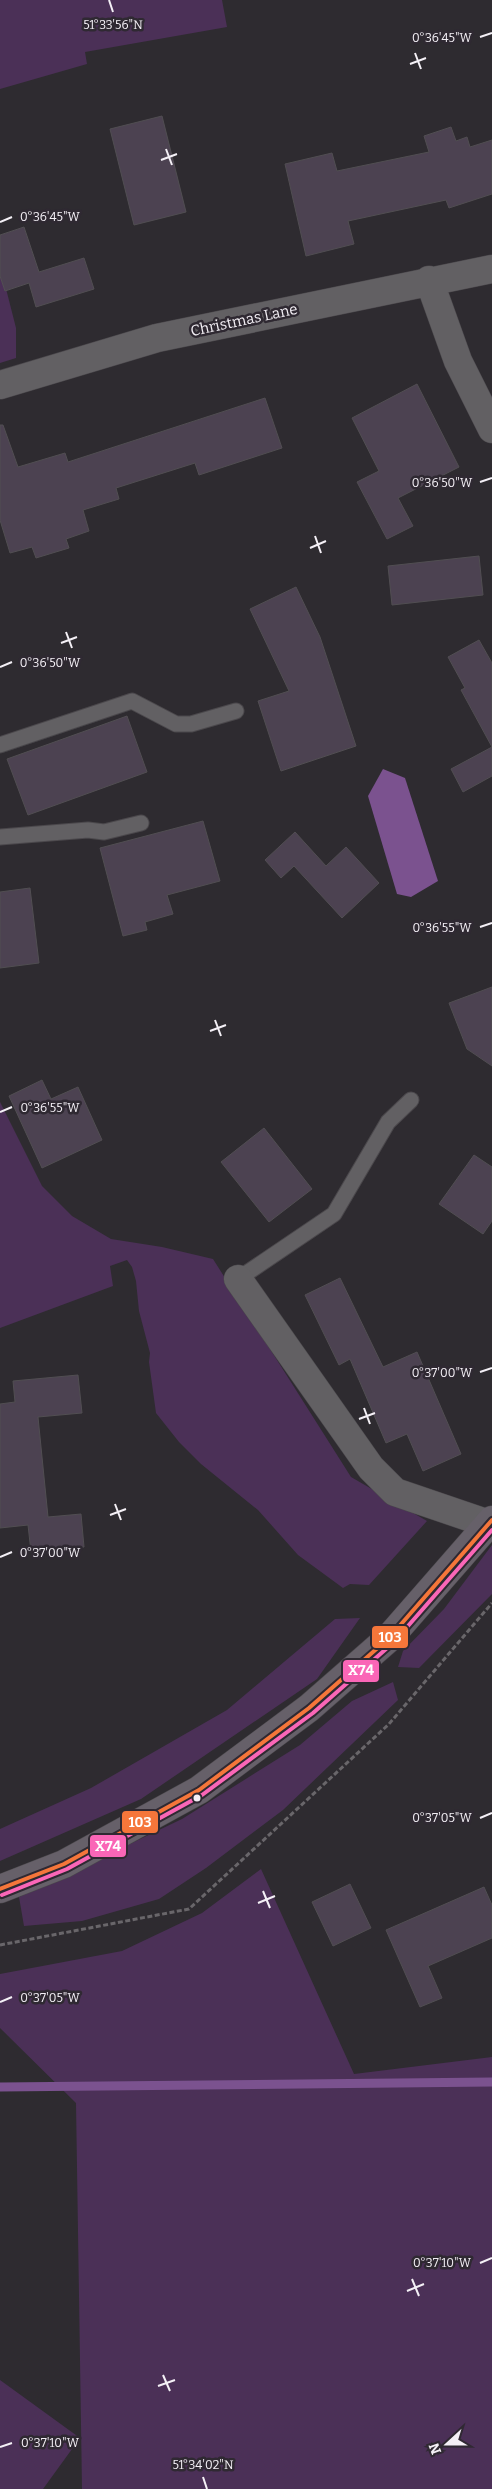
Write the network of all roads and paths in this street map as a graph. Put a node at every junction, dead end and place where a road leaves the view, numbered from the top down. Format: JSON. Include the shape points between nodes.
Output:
{"nodes":[{"id":1,"x":492,"y":269,"type":"edge"},
{"id":2,"x":429,"y":280,"type":"junction"},
{"id":3,"x":0,"y":385,"type":"edge"},
{"id":4,"x":492,"y":429,"type":"edge"},
{"id":5,"x":236,"y":711,"type":"dead end"},
{"id":6,"x":0,"y":745,"type":"edge"},
{"id":7,"x":142,"y":823,"type":"dead end"},
{"id":8,"x":0,"y":837,"type":"edge"},
{"id":9,"x":411,"y":1100,"type":"dead end"},
{"id":10,"x":238,"y":1278,"type":"joint"},
{"id":11,"x":491,"y":1522,"type":"edge"},
{"id":12,"x":492,"y":1603,"type":"edge"},
{"id":13,"x":0,"y":1889,"type":"edge"},
{"id":14,"x":0,"y":1945,"type":"edge"}],
"edges":[{"from":1,"to":2,"type":"street","name":"Christmas Lane"},
{"from":2,"to":3,"type":"street","name":"Christmas Lane","via":[[158,338]]},
{"from":2,"to":4,"type":"street","via":[[458,361]]},
{"from":5,"to":6,"type":"lane","via":[[191,724],[176,724],[132,702]]},
{"from":7,"to":8,"type":"lane","via":[[104,832],[88,830]]},
{"from":9,"to":10,"type":"lane","via":[[388,1122],[334,1214]]},
{"from":10,"to":11,"type":"street","via":[[371,1468],[395,1492]]},
{"from":11,"to":13,"type":"main road","via":[[389,1638],[309,1708],[199,1790],[64,1864]]},
{"from":12,"to":14,"type":"path","via":[[390,1724],[189,1909]]}]}
